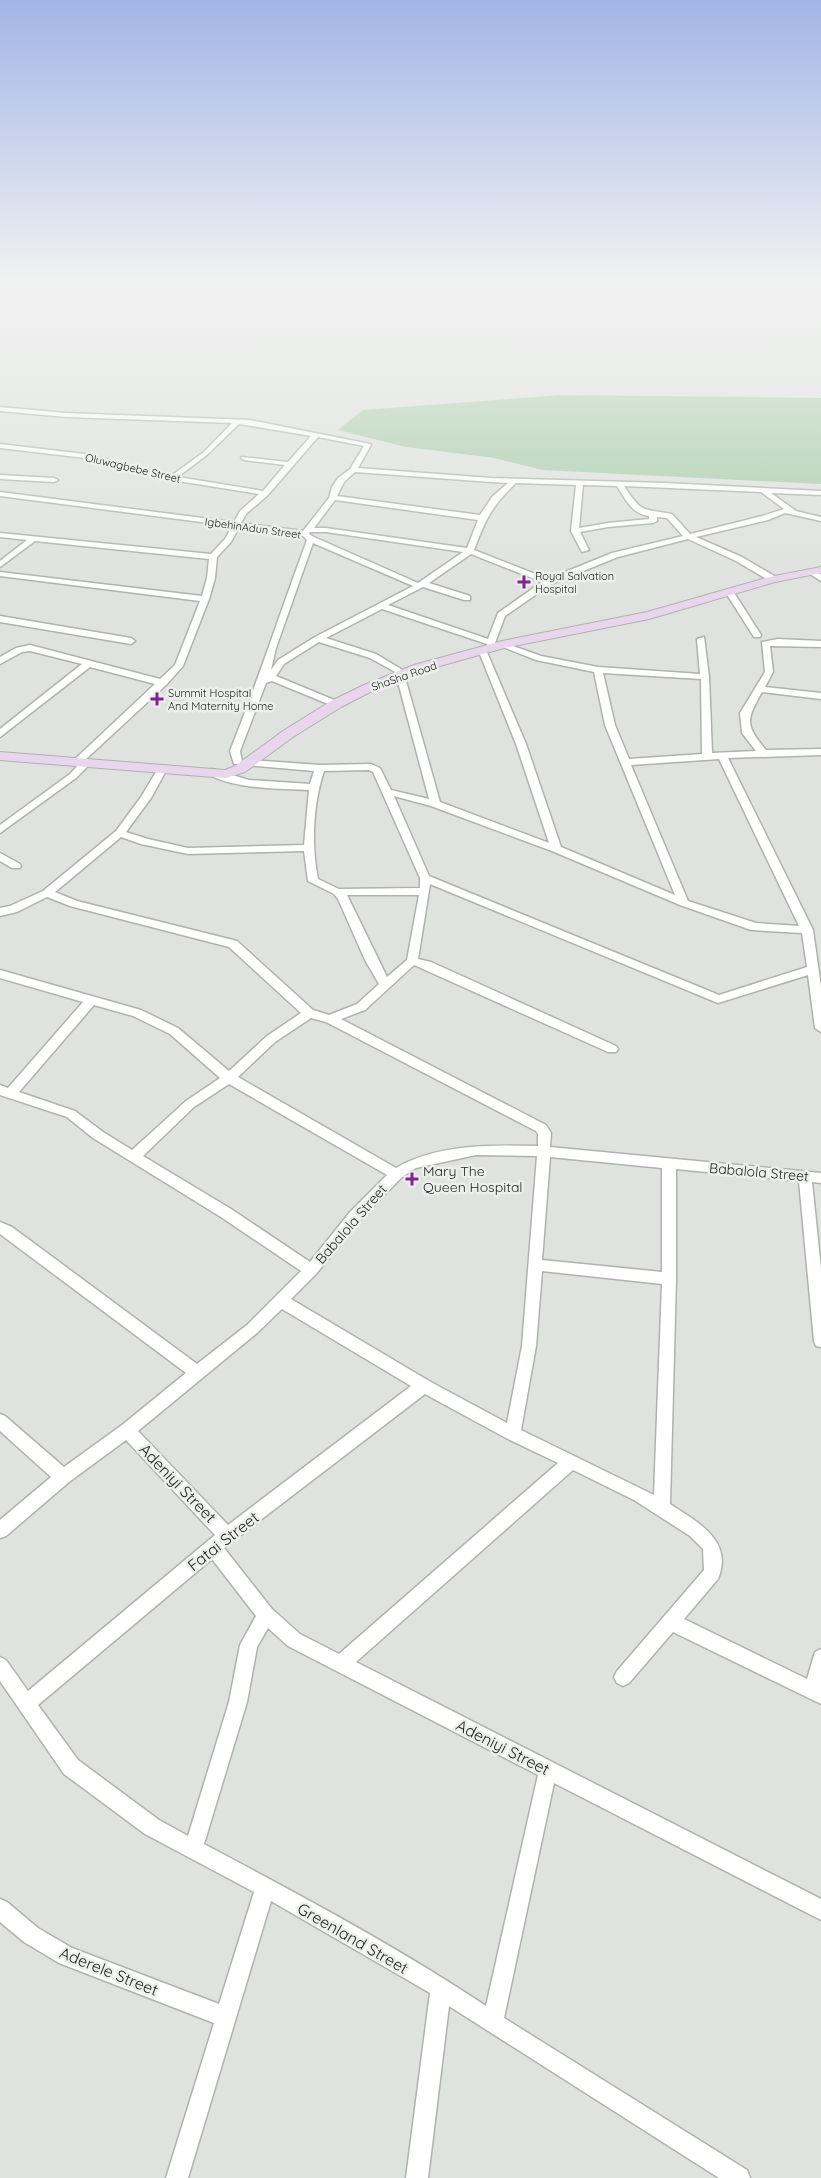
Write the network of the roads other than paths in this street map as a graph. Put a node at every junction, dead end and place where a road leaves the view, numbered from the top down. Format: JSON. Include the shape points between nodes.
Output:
{"nodes":[{"id":1,"x":0,"y":409,"type":"edge"},
{"id":2,"x":238,"y":421,"type":"junction"},
{"id":3,"x":317,"y":434,"type":"junction"},
{"id":4,"x":0,"y":446,"type":"edge"},
{"id":5,"x":244,"y":458,"type":"dead end"},
{"id":6,"x":291,"y":464,"type":"junction"},
{"id":7,"x":353,"y":470,"type":"junction"},
{"id":8,"x":0,"y":477,"type":"edge"},
{"id":9,"x":172,"y":478,"type":"junction"},
{"id":10,"x":54,"y":480,"type":"dead end"},
{"id":11,"x":514,"y":481,"type":"junction"},
{"id":12,"x":580,"y":482,"type":"junction"},
{"id":13,"x":620,"y":485,"type":"junction"},
{"id":14,"x":763,"y":490,"type":"junction"},
{"id":15,"x":265,"y":493,"type":"junction"},
{"id":16,"x":821,"y":493,"type":"edge"},
{"id":17,"x":0,"y":494,"type":"edge"},
{"id":18,"x":333,"y":498,"type":"junction"},
{"id":19,"x":796,"y":513,"type":"junction"},
{"id":20,"x":653,"y":515,"type":"junction"},
{"id":21,"x":482,"y":518,"type":"junction"},
{"id":22,"x":821,"y":519,"type":"edge"},
{"id":23,"x":237,"y":526,"type":"junction"},
{"id":24,"x":575,"y":531,"type":"junction"},
{"id":25,"x":308,"y":534,"type":"junction"},
{"id":26,"x":0,"y":535,"type":"edge"},
{"id":27,"x":687,"y":536,"type":"junction"},
{"id":28,"x":33,"y":539,"type":"junction"},
{"id":29,"x":585,"y":550,"type":"dead end"},
{"id":30,"x":470,"y":551,"type":"junction"},
{"id":31,"x":213,"y":557,"type":"junction"},
{"id":32,"x":0,"y":565,"type":"edge"},
{"id":33,"x":818,"y":573,"type":"edge"},
{"id":34,"x":0,"y":574,"type":"edge"},
{"id":35,"x":774,"y":579,"type":"junction"},
{"id":36,"x":548,"y":582,"type":"junction"},
{"id":37,"x":421,"y":585,"type":"junction"},
{"id":38,"x":730,"y":593,"type":"junction"},
{"id":39,"x":467,"y":598,"type":"dead end"},
{"id":40,"x":205,"y":600,"type":"junction"},
{"id":41,"x":382,"y":606,"type":"junction"},
{"id":42,"x":0,"y":619,"type":"edge"},
{"id":43,"x":757,"y":634,"type":"dead end"},
{"id":44,"x":318,"y":638,"type":"junction"},
{"id":45,"x":701,"y":640,"type":"dead end"},
{"id":46,"x":131,"y":641,"type":"dead end"},
{"id":47,"x":821,"y":644,"type":"edge"},
{"id":48,"x":492,"y":647,"type":"junction"},
{"id":49,"x":0,"y":661,"type":"edge"},
{"id":50,"x":88,"y":664,"type":"junction"},
{"id":51,"x":598,"y":670,"type":"junction"},
{"id":52,"x":268,"y":675,"type":"junction"},
{"id":53,"x":400,"y":675,"type":"junction"},
{"id":54,"x":705,"y":677,"type":"junction"},
{"id":55,"x":163,"y":683,"type":"junction"},
{"id":56,"x":758,"y":689,"type":"junction"},
{"id":57,"x":821,"y":696,"type":"edge"},
{"id":58,"x":336,"y":704,"type":"junction"},
{"id":59,"x":249,"y":724,"type":"junction"},
{"id":60,"x":0,"y":734,"type":"edge"},
{"id":61,"x":821,"y":752,"type":"edge"},
{"id":62,"x":763,"y":753,"type":"junction"},
{"id":63,"x":0,"y":756,"type":"edge"},
{"id":64,"x":707,"y":757,"type":"junction"},
{"id":65,"x":723,"y":757,"type":"junction"},
{"id":66,"x":82,"y":762,"type":"junction"},
{"id":67,"x":626,"y":762,"type":"junction"},
{"id":68,"x":240,"y":766,"type":"junction"},
{"id":69,"x":320,"y":768,"type":"junction"},
{"id":70,"x":162,"y":769,"type":"junction"},
{"id":71,"x":212,"y":772,"type":"junction"},
{"id":72,"x":315,"y":787,"type":"junction"},
{"id":73,"x":386,"y":792,"type":"junction"},
{"id":74,"x":435,"y":804,"type":"junction"},
{"id":75,"x":0,"y":830,"type":"edge"},
{"id":76,"x":120,"y":833,"type":"junction"},
{"id":77,"x":308,"y":848,"type":"junction"},
{"id":78,"x":556,"y":849,"type":"junction"},
{"id":79,"x":0,"y":856,"type":"edge"},
{"id":80,"x":16,"y":866,"type":"dead end"},
{"id":81,"x":425,"y":878,"type":"junction"},
{"id":82,"x":425,"y":891,"type":"junction"},
{"id":83,"x":338,"y":892,"type":"junction"},
{"id":84,"x":47,"y":893,"type":"junction"},
{"id":85,"x":684,"y":903,"type":"junction"},
{"id":86,"x":0,"y":912,"type":"edge"},
{"id":87,"x":807,"y":930,"type":"junction"},
{"id":88,"x":412,"y":961,"type":"junction"},
{"id":89,"x":811,"y":970,"type":"junction"},
{"id":90,"x":0,"y":974,"type":"edge"},
{"id":91,"x":386,"y":986,"type":"junction"},
{"id":92,"x":90,"y":1000,"type":"junction"},
{"id":93,"x":309,"y":1014,"type":"junction"},
{"id":94,"x":330,"y":1019,"type":"junction"},
{"id":95,"x":821,"y":1028,"type":"edge"},
{"id":96,"x":612,"y":1049,"type":"dead end"},
{"id":97,"x":229,"y":1078,"type":"junction"},
{"id":98,"x":6,"y":1091,"type":"edge"},
{"id":99,"x":544,"y":1151,"type":"junction"},
{"id":100,"x":133,"y":1157,"type":"junction"},
{"id":101,"x":669,"y":1163,"type":"junction"},
{"id":102,"x":396,"y":1174,"type":"junction"},
{"id":103,"x":805,"y":1177,"type":"junction"},
{"id":104,"x":821,"y":1178,"type":"edge"},
{"id":105,"x":0,"y":1228,"type":"edge"},
{"id":106,"x":536,"y":1265,"type":"junction"},
{"id":107,"x":311,"y":1270,"type":"junction"},
{"id":108,"x":669,"y":1279,"type":"junction"},
{"id":109,"x":819,"y":1298,"type":"edge"},
{"id":110,"x":281,"y":1302,"type":"junction"},
{"id":111,"x":821,"y":1342,"type":"edge"},
{"id":112,"x":197,"y":1373,"type":"junction"},
{"id":113,"x":423,"y":1386,"type":"junction"},
{"id":114,"x":0,"y":1421,"type":"edge"},
{"id":115,"x":127,"y":1430,"type":"junction"},
{"id":116,"x":513,"y":1434,"type":"junction"},
{"id":117,"x":572,"y":1461,"type":"junction"},
{"id":118,"x":63,"y":1477,"type":"junction"},
{"id":119,"x":662,"y":1507,"type":"junction"},
{"id":120,"x":0,"y":1530,"type":"edge"},
{"id":121,"x":228,"y":1537,"type":"junction"},
{"id":122,"x":213,"y":1547,"type":"junction"},
{"id":123,"x":266,"y":1615,"type":"junction"},
{"id":124,"x":670,"y":1621,"type":"junction"},
{"id":125,"x":821,"y":1658,"type":"edge"},
{"id":126,"x":342,"y":1663,"type":"junction"},
{"id":127,"x":0,"y":1666,"type":"edge"},
{"id":128,"x":623,"y":1677,"type":"dead end"},
{"id":129,"x":816,"y":1693,"type":"edge"},
{"id":130,"x":27,"y":1703,"type":"junction"},
{"id":131,"x":548,"y":1770,"type":"junction"},
{"id":132,"x":193,"y":1849,"type":"junction"},
{"id":133,"x":265,"y":1887,"type":"junction"},
{"id":134,"x":0,"y":1909,"type":"edge"},
{"id":135,"x":821,"y":1910,"type":"edge"},
{"id":136,"x":441,"y":1988,"type":"junction"},
{"id":137,"x":226,"y":2017,"type":"junction"},
{"id":138,"x":493,"y":2023,"type":"junction"},
{"id":139,"x":177,"y":2178,"type":"edge"},
{"id":140,"x":416,"y":2178,"type":"edge"},
{"id":141,"x":739,"y":2178,"type":"edge"}],
"edges":[{"from":1,"to":2,"type":"street","via":[[66,415]]},
{"from":2,"to":3,"type":"street"},
{"from":2,"to":9,"type":"street","via":[[206,453]]},
{"from":3,"to":6,"type":"street"},
{"from":3,"to":7,"type":"street","via":[[368,444]]},
{"from":4,"to":9,"type":"street","name":"Oluwagbebe Street","via":[[85,456]]},
{"from":5,"to":6,"type":"street"},
{"from":6,"to":15,"type":"street"},
{"from":7,"to":11,"type":"street"},
{"from":7,"to":18,"type":"street","via":[[341,480]]},
{"from":8,"to":10,"type":"street"},
{"from":9,"to":15,"type":"street","name":"Oluwagbebe Street"},
{"from":11,"to":12,"type":"street"},
{"from":11,"to":21,"type":"street","via":[[495,499]]},
{"from":12,"to":13,"type":"street"},
{"from":12,"to":24,"type":"street"},
{"from":13,"to":14,"type":"street"},
{"from":13,"to":20,"type":"street","via":[[635,508]]},
{"from":14,"to":16,"type":"street"},
{"from":14,"to":19,"type":"street"},
{"from":15,"to":23,"type":"street","via":[[243,513]]},
{"from":17,"to":23,"type":"street","name":"IgbehinAdun Street"},
{"from":18,"to":21,"type":"street"},
{"from":18,"to":25,"type":"street"},
{"from":19,"to":22,"type":"street"},
{"from":19,"to":27,"type":"street","via":[[784,512]]},
{"from":20,"to":24,"type":"street","via":[[653,521]]},
{"from":20,"to":27,"type":"street","via":[[669,516]]},
{"from":21,"to":30,"type":"street"},
{"from":23,"to":25,"type":"street","name":"IgbehinAdun Street"},
{"from":23,"to":31,"type":"street"},
{"from":24,"to":29,"type":"street"},
{"from":25,"to":30,"type":"street","via":[[326,530]]},
{"from":25,"to":37,"type":"street"},
{"from":25,"to":52,"type":"street","name":"IgbehinAdun Street","via":[[272,648]]},
{"from":26,"to":28,"type":"street"},
{"from":27,"to":35,"type":"street"},
{"from":27,"to":36,"type":"street","via":[[615,555]]},
{"from":28,"to":31,"type":"street"},
{"from":28,"to":32,"type":"street"},
{"from":30,"to":36,"type":"street"},
{"from":30,"to":37,"type":"street"},
{"from":31,"to":40,"type":"street"},
{"from":33,"to":35,"type":"street","name":"ShaSha Road"},
{"from":34,"to":40,"type":"street"},
{"from":35,"to":38,"type":"street","name":"ShaSha Road"},
{"from":36,"to":48,"type":"street","via":[[501,615]]},
{"from":37,"to":39,"type":"street"},
{"from":37,"to":41,"type":"street"},
{"from":38,"to":43,"type":"street"},
{"from":38,"to":48,"type":"street","name":"ShaSha Road","via":[[649,615]]},
{"from":40,"to":55,"type":"street","via":[[179,666]]},
{"from":41,"to":44,"type":"street"},
{"from":41,"to":48,"type":"street"},
{"from":42,"to":46,"type":"street"},
{"from":44,"to":52,"type":"street","via":[[281,662]]},
{"from":44,"to":53,"type":"street","via":[[389,663]]},
{"from":45,"to":54,"type":"street"},
{"from":47,"to":56,"type":"street","via":[[765,644],[769,672]]},
{"from":48,"to":51,"type":"street"},
{"from":48,"to":53,"type":"street","name":"ShaSha Road"},
{"from":48,"to":78,"type":"street","via":[[520,744]]},
{"from":49,"to":50,"type":"street","via":[[18,650],[30,648]]},
{"from":50,"to":55,"type":"street"},
{"from":50,"to":60,"type":"street"},
{"from":51,"to":54,"type":"street"},
{"from":51,"to":67,"type":"street","via":[[610,725]]},
{"from":52,"to":58,"type":"street"},
{"from":52,"to":59,"type":"street"},
{"from":53,"to":58,"type":"street","name":"ShaSha Road"},
{"from":53,"to":74,"type":"street"},
{"from":54,"to":64,"type":"street"},
{"from":55,"to":66,"type":"street"},
{"from":56,"to":57,"type":"street"},
{"from":56,"to":62,"type":"street","via":[[745,714],[747,733]]},
{"from":58,"to":68,"type":"street","name":"ShaSha Road"},
{"from":59,"to":68,"type":"street"},
{"from":59,"to":68,"type":"street","via":[[235,751]]},
{"from":61,"to":62,"type":"street"},
{"from":62,"to":65,"type":"street"},
{"from":63,"to":66,"type":"street"},
{"from":64,"to":65,"type":"street"},
{"from":64,"to":67,"type":"street"},
{"from":65,"to":87,"type":"street"},
{"from":66,"to":70,"type":"street"},
{"from":66,"to":75,"type":"street","via":[[73,776]]},
{"from":67,"to":85,"type":"street"},
{"from":68,"to":69,"type":"street"},
{"from":68,"to":71,"type":"street","via":[[226,774]]},
{"from":69,"to":72,"type":"street"},
{"from":69,"to":73,"type":"street","via":[[375,768]]},
{"from":70,"to":71,"type":"street"},
{"from":70,"to":76,"type":"street","via":[[146,798]]},
{"from":71,"to":72,"type":"street","via":[[240,782]]},
{"from":72,"to":77,"type":"street"},
{"from":73,"to":74,"type":"street"},
{"from":73,"to":81,"type":"street"},
{"from":74,"to":78,"type":"street"},
{"from":76,"to":77,"type":"street","via":[[188,851]]},
{"from":76,"to":84,"type":"street"},
{"from":77,"to":83,"type":"street","via":[[313,881]]},
{"from":78,"to":85,"type":"street"},
{"from":79,"to":80,"type":"street"},
{"from":81,"to":82,"type":"street"},
{"from":81,"to":89,"type":"street","via":[[714,998]]},
{"from":82,"to":83,"type":"street"},
{"from":82,"to":88,"type":"street"},
{"from":83,"to":91,"type":"street"},
{"from":84,"to":86,"type":"street"},
{"from":84,"to":93,"type":"street","via":[[74,904],[233,944]]},
{"from":85,"to":87,"type":"street","via":[[755,927]]},
{"from":87,"to":89,"type":"street"},
{"from":88,"to":91,"type":"street"},
{"from":88,"to":96,"type":"street","via":[[428,965]]},
{"from":89,"to":95,"type":"street"},
{"from":90,"to":92,"type":"street"},
{"from":91,"to":94,"type":"street","via":[[361,1008]]},
{"from":92,"to":97,"type":"street","via":[[158,1022]]},
{"from":92,"to":98,"type":"street"},
{"from":93,"to":94,"type":"street"},
{"from":93,"to":97,"type":"street","via":[[271,1039]]},
{"from":94,"to":99,"type":"street","via":[[541,1128],[546,1138]]},
{"from":97,"to":100,"type":"street","via":[[190,1104]]},
{"from":97,"to":102,"type":"street"},
{"from":98,"to":100,"type":"street","via":[[71,1114]]},
{"from":99,"to":101,"type":"street","name":"Babalola Street"},
{"from":99,"to":102,"type":"street","name":"Babalola Street","via":[[476,1150],[413,1164]]},
{"from":99,"to":106,"type":"street"},
{"from":100,"to":107,"type":"street","via":[[226,1212]]},
{"from":101,"to":103,"type":"street","name":"Babalola Street"},
{"from":101,"to":108,"type":"street"},
{"from":102,"to":107,"type":"street","name":"Babalola Street","via":[[355,1216]]},
{"from":103,"to":104,"type":"street","name":"Babalola Street"},
{"from":103,"to":109,"type":"street"},
{"from":105,"to":112,"type":"street"},
{"from":106,"to":108,"type":"street"},
{"from":106,"to":116,"type":"street","via":[[529,1346]]},
{"from":107,"to":110,"type":"street","name":"Babalola Street"},
{"from":108,"to":119,"type":"street"},
{"from":109,"to":111,"type":"street"},
{"from":110,"to":112,"type":"street","name":"Babalola Street"},
{"from":110,"to":113,"type":"street"},
{"from":112,"to":115,"type":"street","name":"Babalola Street"},
{"from":113,"to":116,"type":"street"},
{"from":113,"to":121,"type":"street","name":"Fatai Street"},
{"from":114,"to":118,"type":"street"},
{"from":115,"to":118,"type":"street","name":"Babalola Street"},
{"from":115,"to":121,"type":"street","name":"Adeniyi Street"},
{"from":116,"to":117,"type":"street"},
{"from":117,"to":119,"type":"street"},
{"from":117,"to":126,"type":"street"},
{"from":118,"to":120,"type":"street","name":"Babalola Street"},
{"from":119,"to":124,"type":"street","via":[[705,1538],[714,1558],[712,1573]]},
{"from":121,"to":122,"type":"street","name":"Fatai Street"},
{"from":122,"to":123,"type":"street","name":"Adeniyi Street"},
{"from":122,"to":130,"type":"street","name":"Fatai Street"},
{"from":123,"to":126,"type":"street","name":"Adeniyi Street","via":[[294,1640]]},
{"from":123,"to":132,"type":"street","via":[[249,1645],[238,1702]]},
{"from":124,"to":128,"type":"street"},
{"from":124,"to":129,"type":"street"},
{"from":125,"to":129,"type":"street"},
{"from":126,"to":131,"type":"street","name":"Adeniyi Street"},
{"from":127,"to":130,"type":"street","name":"Greenland Street"},
{"from":130,"to":132,"type":"street","name":"Greenland Street","via":[[71,1767],[152,1827]]},
{"from":131,"to":135,"type":"street","name":"Adeniyi Street"},
{"from":131,"to":138,"type":"street"},
{"from":132,"to":133,"type":"street","name":"Greenland Street"},
{"from":133,"to":136,"type":"street","name":"Greenland Street"},
{"from":133,"to":137,"type":"street"},
{"from":134,"to":137,"type":"street","name":"Aderele Street","via":[[32,1935],[66,1956]]},
{"from":136,"to":138,"type":"street","name":"Greenland Street"},
{"from":136,"to":140,"type":"street"},
{"from":137,"to":139,"type":"street"},
{"from":138,"to":141,"type":"street","name":"Greenland Street"}]}
